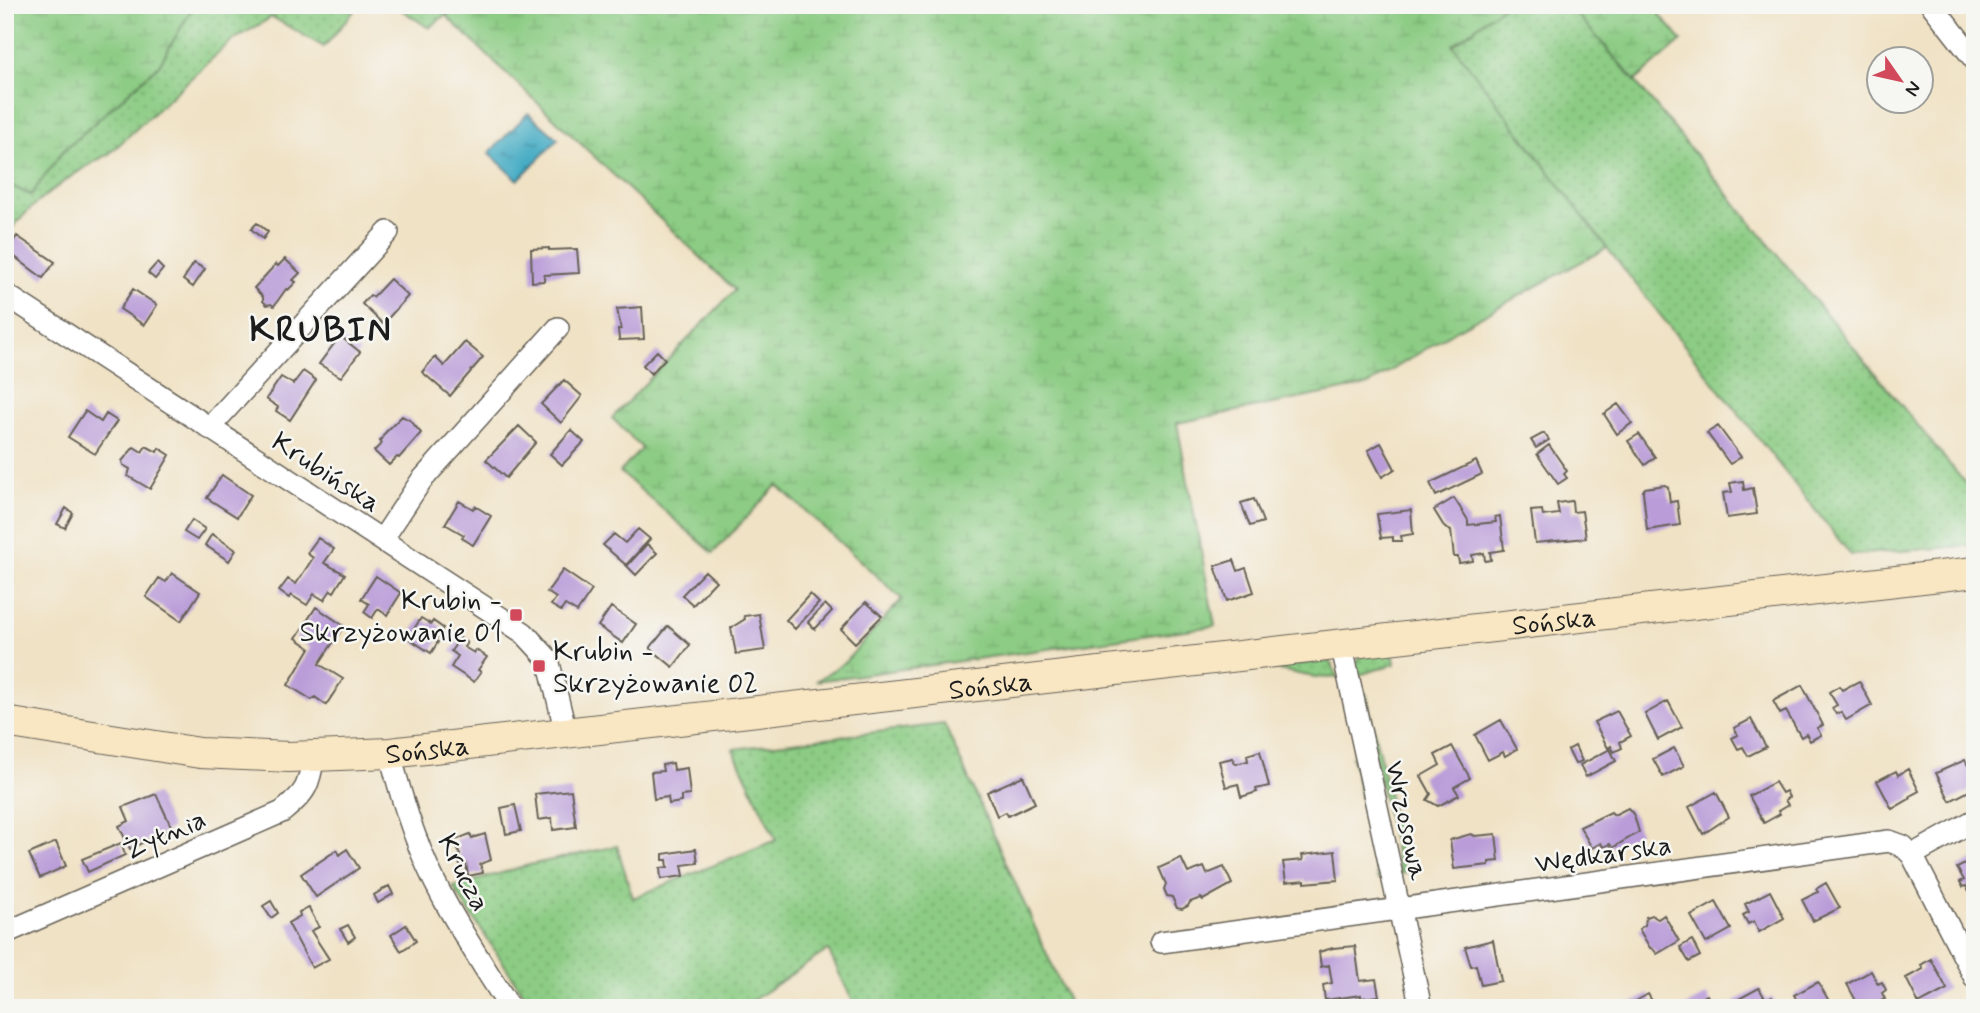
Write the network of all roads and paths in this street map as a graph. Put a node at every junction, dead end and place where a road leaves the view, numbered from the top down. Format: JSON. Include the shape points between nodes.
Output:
{"nodes":[{"id":1,"x":1932,"y":5,"type":"edge"},
{"id":2,"x":1975,"y":60,"type":"edge"},
{"id":3,"x":388,"y":232,"type":"dead end"},
{"id":4,"x":5,"y":294,"type":"edge"},
{"id":5,"x":558,"y":328,"type":"dead end"},
{"id":6,"x":209,"y":428,"type":"junction"},
{"id":7,"x":382,"y":540,"type":"junction"},
{"id":8,"x":1975,"y":572,"type":"edge"},
{"id":9,"x":1341,"y":643,"type":"junction"},
{"id":10,"x":5,"y":722,"type":"edge"},
{"id":11,"x":566,"y":733,"type":"junction"},
{"id":12,"x":390,"y":753,"type":"junction"},
{"id":13,"x":314,"y":756,"type":"junction"},
{"id":14,"x":1975,"y":820,"type":"edge"},
{"id":15,"x":1912,"y":855,"type":"junction"},
{"id":16,"x":1399,"y":909,"type":"junction"},
{"id":17,"x":5,"y":933,"type":"edge"},
{"id":18,"x":1161,"y":942,"type":"dead end"},
{"id":19,"x":1975,"y":978,"type":"edge"},
{"id":20,"x":510,"y":1008,"type":"edge"},
{"id":21,"x":1421,"y":1008,"type":"edge"}],
"edges":[{"from":1,"to":2,"type":"street"},
{"from":3,"to":6,"type":"street"},
{"from":4,"to":6,"type":"street","name":"Krubińska"},
{"from":5,"to":7,"type":"street","via":[[422,481]]},
{"from":6,"to":7,"type":"street","name":"Krubińska"},
{"from":7,"to":11,"type":"street","name":"Krubińska","via":[[538,646],[548,659]]},
{"from":8,"to":9,"type":"street","name":"Sońska"},
{"from":9,"to":11,"type":"street","name":"Sońska"},
{"from":9,"to":16,"type":"street","name":"Wrzosowa"},
{"from":10,"to":13,"type":"street","name":"Sońska","via":[[200,753]]},
{"from":11,"to":12,"type":"street","name":"Sońska"},
{"from":12,"to":13,"type":"street","name":"Sońska"},
{"from":12,"to":20,"type":"street","name":"Krucza","via":[[417,840],[442,896]]},
{"from":13,"to":17,"type":"street","name":"Żytnia","via":[[309,785],[282,812]]},
{"from":14,"to":15,"type":"street"},
{"from":15,"to":16,"type":"street","name":"Wędkarska","via":[[1889,841]]},
{"from":15,"to":19,"type":"street"},
{"from":16,"to":18,"type":"street","name":"Wędkarska"},
{"from":16,"to":21,"type":"street","name":"Wrzosowa"}]}
